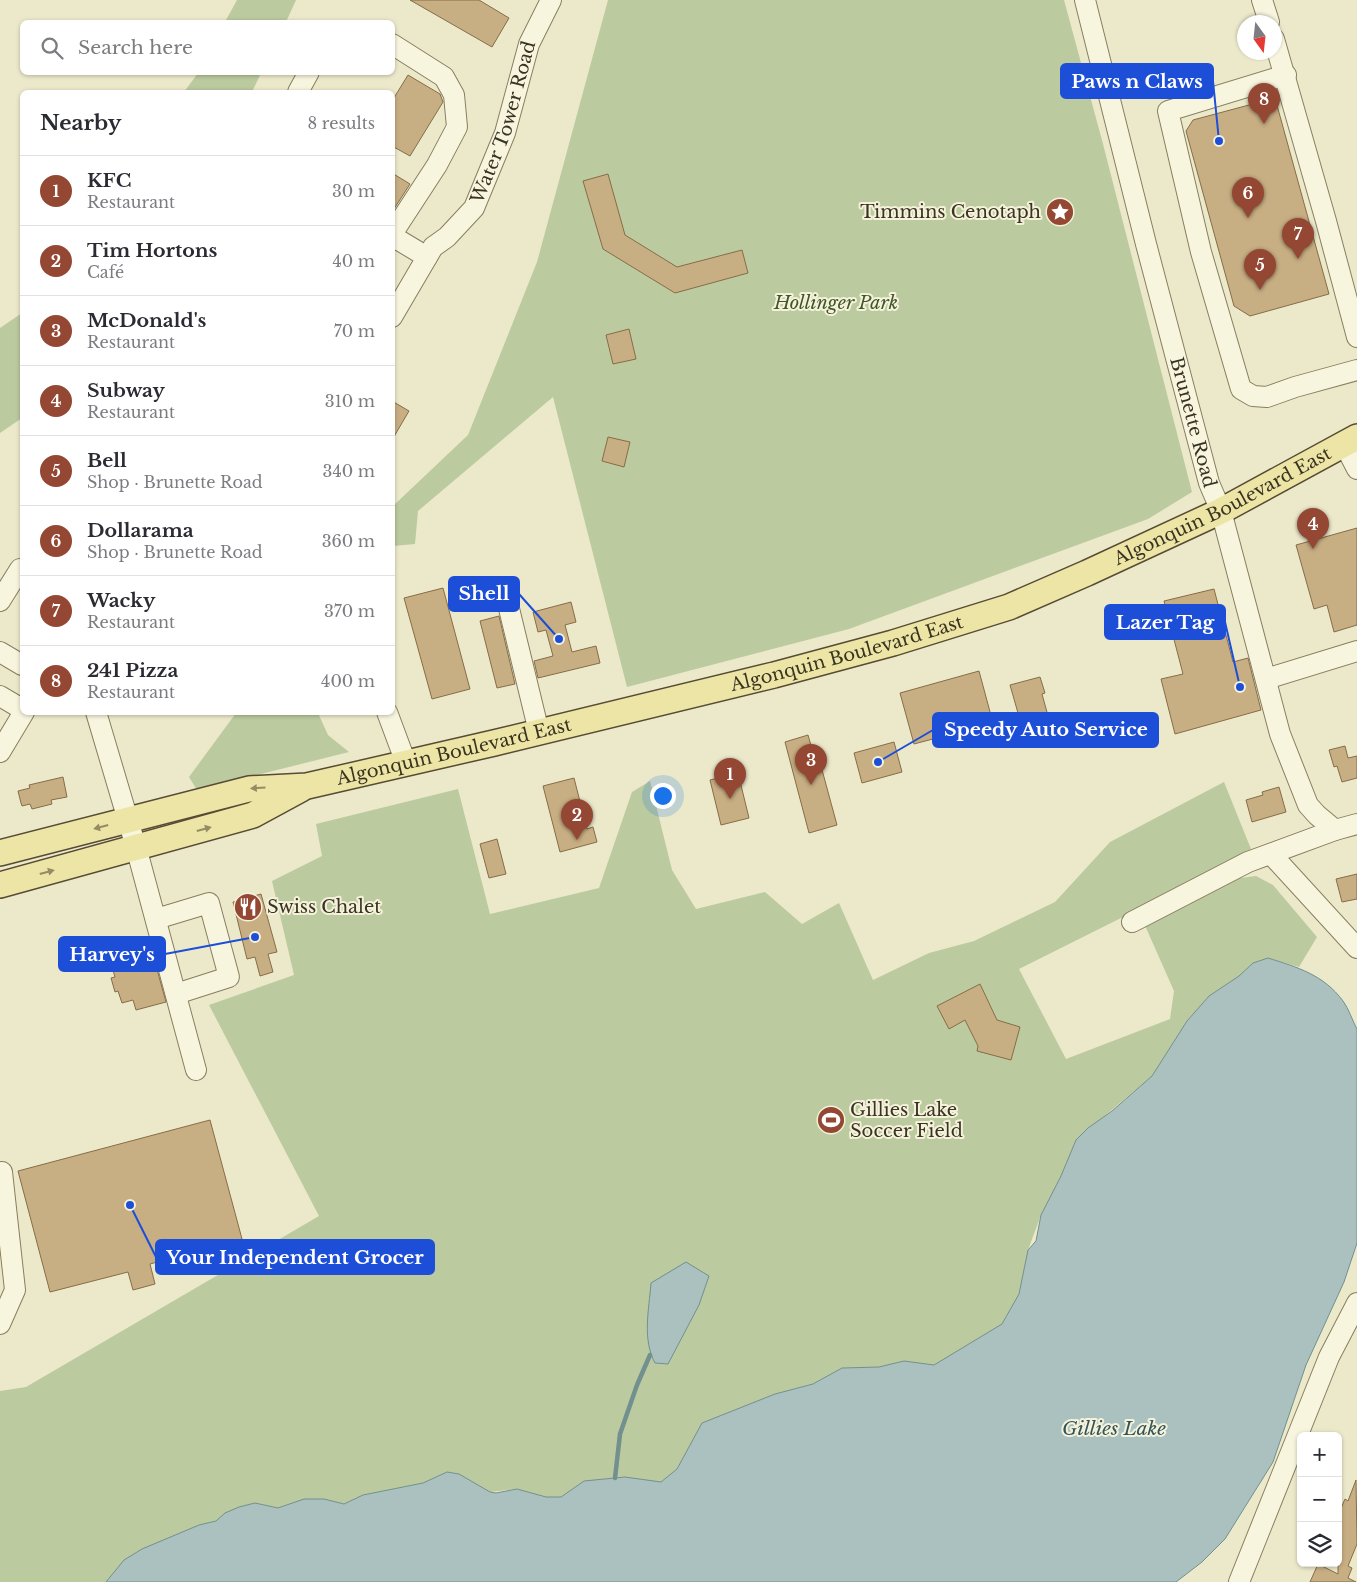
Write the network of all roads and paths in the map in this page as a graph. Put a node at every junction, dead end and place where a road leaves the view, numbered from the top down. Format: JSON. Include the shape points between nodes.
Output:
{"nodes":[{"id":1,"x":551,"y":0,"type":"edge"},
{"id":2,"x":1085,"y":0,"type":"edge"},
{"id":3,"x":1262,"y":0,"type":"edge"},
{"id":4,"x":1267,"y":15,"type":"edge"},
{"id":5,"x":395,"y":46,"type":"edge"},
{"id":6,"x":1281,"y":60,"type":"edge"},
{"id":7,"x":307,"y":75,"type":"edge"},
{"id":8,"x":1286,"y":76,"type":"junction"},
{"id":9,"x":299,"y":90,"type":"edge"},
{"id":10,"x":395,"y":230,"type":"edge"},
{"id":11,"x":395,"y":237,"type":"edge"},
{"id":12,"x":427,"y":257,"type":"junction"},
{"id":13,"x":395,"y":312,"type":"edge"},
{"id":14,"x":1357,"y":337,"type":"edge"},
{"id":15,"x":1357,"y":370,"type":"edge"},
{"id":16,"x":1350,"y":441,"type":"edge"},
{"id":17,"x":1357,"y":469,"type":"edge"},
{"id":18,"x":1221,"y":511,"type":"junction"},
{"id":19,"x":20,"y":568,"type":"edge"},
{"id":20,"x":504,"y":588,"type":"dead end"},
{"id":21,"x":0,"y":601,"type":"edge"},
{"id":22,"x":1357,"y":651,"type":"edge"},
{"id":23,"x":0,"y":652,"type":"edge"},
{"id":24,"x":20,"y":664,"type":"edge"},
{"id":25,"x":1266,"y":679,"type":"junction"},
{"id":26,"x":0,"y":696,"type":"edge"},
{"id":27,"x":20,"y":709,"type":"edge"},
{"id":28,"x":20,"y":715,"type":"edge"},
{"id":29,"x":97,"y":715,"type":"edge"},
{"id":30,"x":388,"y":715,"type":"edge"},
{"id":31,"x":539,"y":732,"type":"junction"},
{"id":32,"x":2,"y":743,"type":"edge"},
{"id":33,"x":406,"y":763,"type":"junction"},
{"id":34,"x":307,"y":786,"type":"junction"},
{"id":35,"x":128,"y":820,"type":"junction"},
{"id":36,"x":1357,"y":824,"type":"edge"},
{"id":37,"x":1334,"y":830,"type":"junction"},
{"id":38,"x":136,"y":847,"type":"junction"},
{"id":39,"x":0,"y":853,"type":"edge"},
{"id":40,"x":1271,"y":854,"type":"junction"},
{"id":41,"x":0,"y":885,"type":"edge"},
{"id":42,"x":156,"y":919,"type":"junction"},
{"id":43,"x":1132,"y":922,"type":"dead end"},
{"id":44,"x":1357,"y":948,"type":"edge"},
{"id":45,"x":176,"y":994,"type":"junction"},
{"id":46,"x":196,"y":1070,"type":"dead end"},
{"id":47,"x":2,"y":1172,"type":"dead end"},
{"id":48,"x":1357,"y":1303,"type":"edge"},
{"id":49,"x":1,"y":1318,"type":"edge"},
{"id":50,"x":1239,"y":1582,"type":"edge"}],
"edges":[{"from":1,"to":12,"type":"street","name":"Water Tower Road","via":[[529,44],[505,133],[474,208],[433,247]]},
{"from":2,"to":18,"type":"street","name":"Brunette Road","via":[[1209,482]]},
{"from":3,"to":4,"type":"street"},
{"from":5,"to":10,"type":"street","via":[[444,77],[454,95],[457,127]]},
{"from":6,"to":8,"type":"street"},
{"from":7,"to":9,"type":"street"},
{"from":8,"to":14,"type":"street"},
{"from":8,"to":15,"type":"street","via":[[1168,111],[1201,252],[1241,389],[1253,396],[1267,397]]},
{"from":11,"to":12,"type":"street"},
{"from":12,"to":13,"type":"street","name":"Water Tower Road"},
{"from":16,"to":17,"type":"street"},
{"from":16,"to":18,"type":"main road","name":"Algonquin Boulevard East"},
{"from":18,"to":25,"type":"street","name":"Brunette Road"},
{"from":18,"to":31,"type":"main road","name":"Algonquin Boulevard East","via":[[1009,607],[774,675]]},
{"from":19,"to":21,"type":"street"},
{"from":20,"to":31,"type":"street"},
{"from":22,"to":25,"type":"street"},
{"from":23,"to":24,"type":"street"},
{"from":25,"to":37,"type":"street","name":"Brunette Road","via":[[1280,734],[1308,805]]},
{"from":26,"to":27,"type":"street"},
{"from":28,"to":32,"type":"street"},
{"from":29,"to":35,"type":"street"},
{"from":30,"to":33,"type":"street"},
{"from":31,"to":33,"type":"main road","name":"Algonquin Boulevard East"},
{"from":33,"to":34,"type":"main road","name":"Algonquin Boulevard East"},
{"from":34,"to":35,"type":"main road","name":"Algonquin Boulevard East","one_way":true,"via":[[249,789]]},
{"from":38,"to":34,"type":"main road","name":"Algonquin Boulevard East","one_way":true,"via":[[253,815]]},
{"from":35,"to":38,"type":"street"},
{"from":35,"to":39,"type":"main road","name":"Algonquin Boulevard East","one_way":true},
{"from":36,"to":37,"type":"street"},
{"from":37,"to":40,"type":"street"},
{"from":41,"to":38,"type":"main road","name":"Algonquin Boulevard East","one_way":true},
{"from":38,"to":42,"type":"street"},
{"from":40,"to":43,"type":"street","via":[[1248,862]]},
{"from":40,"to":44,"type":"street"},
{"from":42,"to":45,"type":"street"},
{"from":42,"to":45,"type":"street","via":[[209,903],[229,977]]},
{"from":45,"to":46,"type":"street"},
{"from":47,"to":49,"type":"street","via":[[15,1290]]},
{"from":48,"to":50,"type":"street","via":[[1329,1357]]}]}
